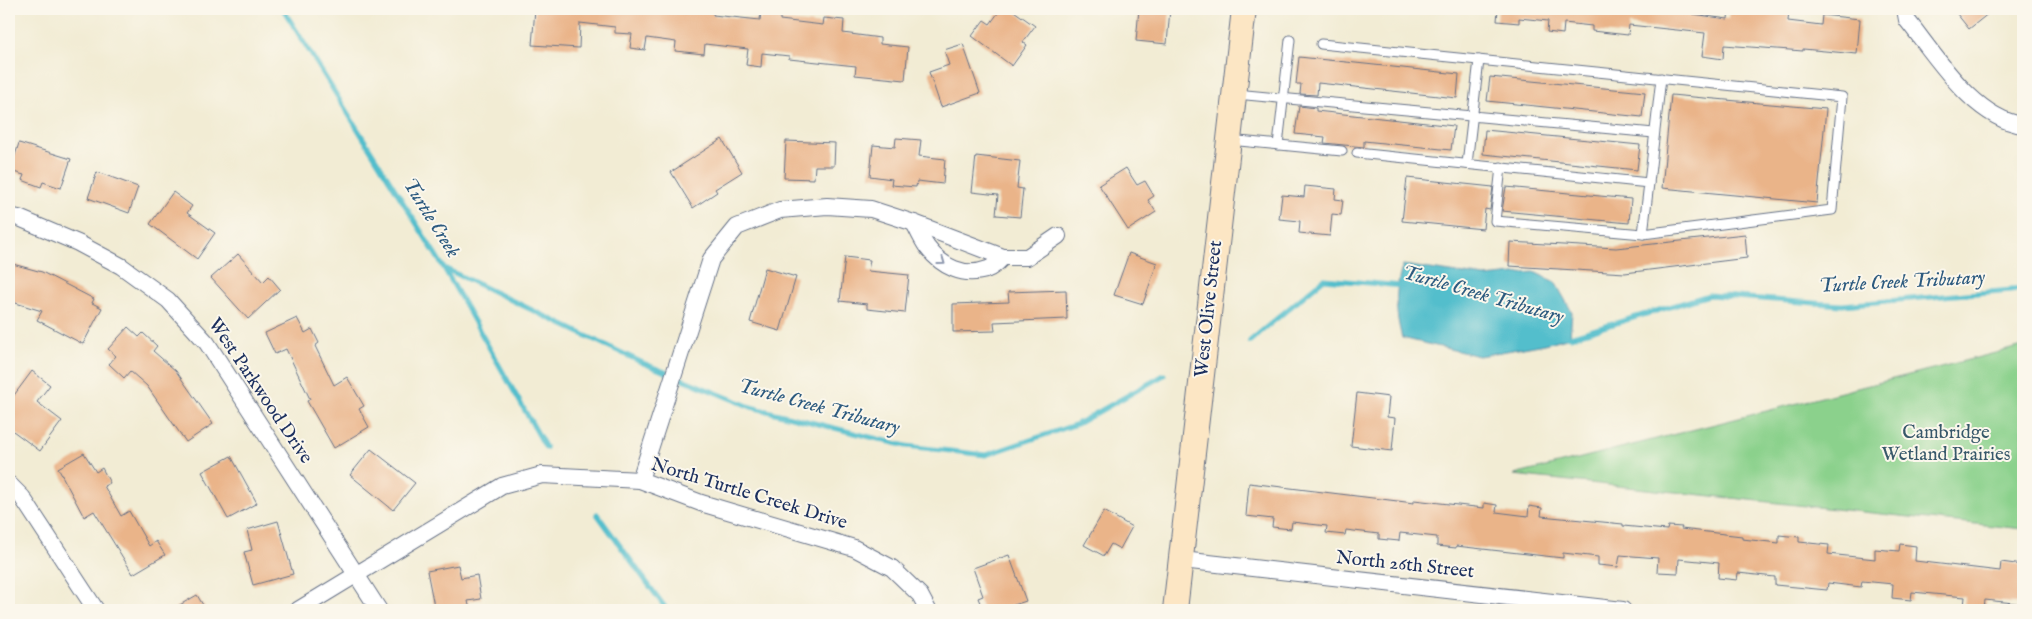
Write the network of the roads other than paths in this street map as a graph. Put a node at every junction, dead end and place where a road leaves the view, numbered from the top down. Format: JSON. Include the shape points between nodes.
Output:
{"nodes":[{"id":1,"x":1244,"y":9,"type":"edge"},
{"id":2,"x":1905,"y":9,"type":"edge"},
{"id":3,"x":1290,"y":40,"type":"dead end"},
{"id":4,"x":1321,"y":44,"type":"dead end"},
{"id":5,"x":1479,"y":60,"type":"junction"},
{"id":6,"x":1661,"y":78,"type":"junction"},
{"id":7,"x":1234,"y":94,"type":"junction"},
{"id":8,"x":1283,"y":98,"type":"junction"},
{"id":9,"x":1472,"y":116,"type":"junction"},
{"id":10,"x":2023,"y":124,"type":"edge"},
{"id":11,"x":1654,"y":133,"type":"junction"},
{"id":12,"x":1229,"y":140,"type":"junction"},
{"id":13,"x":1278,"y":144,"type":"junction"},
{"id":14,"x":1342,"y":151,"type":"dead end"},
{"id":15,"x":1357,"y":153,"type":"dead end"},
{"id":16,"x":1466,"y":164,"type":"junction"},
{"id":17,"x":1501,"y":168,"type":"junction"},
{"id":18,"x":1649,"y":182,"type":"junction"},
{"id":19,"x":9,"y":216,"type":"edge"},
{"id":20,"x":914,"y":223,"type":"junction"},
{"id":21,"x":1643,"y":234,"type":"junction"},
{"id":22,"x":1058,"y":236,"type":"dead end"},
{"id":23,"x":1003,"y":257,"type":"junction"},
{"id":24,"x":640,"y":480,"type":"junction"},
{"id":25,"x":9,"y":484,"type":"edge"},
{"id":26,"x":1182,"y":560,"type":"junction"},
{"id":27,"x":357,"y":574,"type":"junction"},
{"id":28,"x":96,"y":610,"type":"edge"},
{"id":29,"x":298,"y":610,"type":"edge"},
{"id":30,"x":379,"y":610,"type":"edge"},
{"id":31,"x":928,"y":610,"type":"edge"},
{"id":32,"x":1175,"y":610,"type":"edge"},
{"id":33,"x":1623,"y":610,"type":"edge"}],
"edges":[{"from":1,"to":7,"type":"main road","name":"West Olive Street"},
{"from":2,"to":10,"type":"street","via":[[1907,20],[1981,108],[2011,123]]},
{"from":3,"to":8,"type":"lane"},
{"from":4,"to":5,"type":"lane"},
{"from":5,"to":6,"type":"lane"},
{"from":5,"to":9,"type":"lane"},
{"from":6,"to":11,"type":"lane"},
{"from":6,"to":21,"type":"lane","via":[[1842,97],[1832,210]]},
{"from":7,"to":8,"type":"lane"},
{"from":7,"to":12,"type":"main road","name":"West Olive Street"},
{"from":8,"to":9,"type":"lane"},
{"from":8,"to":13,"type":"lane"},
{"from":9,"to":11,"type":"lane"},
{"from":9,"to":16,"type":"lane"},
{"from":11,"to":18,"type":"lane"},
{"from":12,"to":13,"type":"lane"},
{"from":12,"to":26,"type":"main road","name":"West Olive Street"},
{"from":13,"to":14,"type":"lane"},
{"from":15,"to":16,"type":"lane"},
{"from":16,"to":17,"type":"lane"},
{"from":17,"to":18,"type":"lane"},
{"from":17,"to":21,"type":"lane","via":[[1495,221]]},
{"from":18,"to":21,"type":"lane"},
{"from":19,"to":27,"type":"street","name":"West Parkwood Drive","via":[[78,243],[121,266],[168,300],[208,343]]},
{"from":20,"to":23,"type":"street"},
{"from":20,"to":23,"type":"street","one_way":true,"via":[[926,246],[940,262],[958,271],[990,269]]},
{"from":20,"to":24,"type":"street","via":[[871,209],[827,206],[780,210],[737,228],[711,259]]},
{"from":22,"to":23,"type":"street","via":[[1027,256]]},
{"from":24,"to":27,"type":"street","name":"North Turtle Creek Drive","via":[[542,475],[502,486]]},
{"from":24,"to":31,"type":"street","name":"North Turtle Creek Drive","via":[[701,503],[854,548],[892,568],[920,595]]},
{"from":25,"to":28,"type":"street","via":[[22,497]]},
{"from":26,"to":32,"type":"main road","name":"West Olive Street"},
{"from":26,"to":33,"type":"street","name":"North 26th Street"},
{"from":27,"to":29,"type":"street","name":"North Turtle Creek Drive"},
{"from":27,"to":30,"type":"street","name":"West Parkwood Drive"}]}
